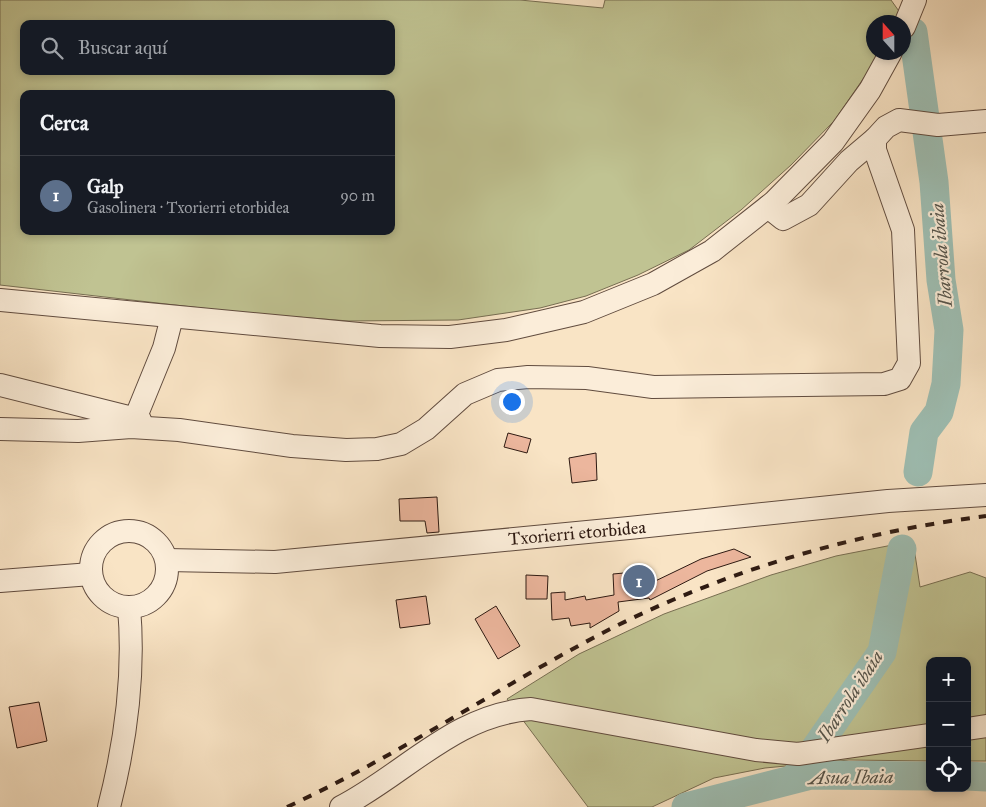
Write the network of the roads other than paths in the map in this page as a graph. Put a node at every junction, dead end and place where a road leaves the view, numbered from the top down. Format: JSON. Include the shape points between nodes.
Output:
{"nodes":[{"id":1,"x":915,"y":0,"type":"edge"},
{"id":2,"x":909,"y":15,"type":"edge"},
{"id":3,"x":887,"y":60,"type":"edge"},
{"id":4,"x":986,"y":121,"type":"edge"},
{"id":5,"x":875,"y":139,"type":"junction"},
{"id":6,"x":768,"y":207,"type":"junction"},
{"id":7,"x":0,"y":300,"type":"edge"},
{"id":8,"x":172,"y":317,"type":"junction"},
{"id":9,"x":0,"y":385,"type":"edge"},
{"id":10,"x":135,"y":419,"type":"junction"},
{"id":11,"x":0,"y":429,"type":"edge"},
{"id":12,"x":179,"y":430,"type":"junction"},
{"id":13,"x":986,"y":495,"type":"edge"},
{"id":14,"x":167,"y":560,"type":"junction"},
{"id":15,"x":91,"y":574,"type":"junction"},
{"id":16,"x":0,"y":581,"type":"edge"},
{"id":17,"x":129,"y":607,"type":"junction"},
{"id":18,"x":986,"y":726,"type":"edge"},
{"id":19,"x":971,"y":728,"type":"edge"},
{"id":20,"x":926,"y":736,"type":"edge"},
{"id":21,"x":109,"y":807,"type":"edge"},
{"id":22,"x":341,"y":807,"type":"edge"}],
"edges":[{"from":1,"to":2,"type":"street"},
{"from":3,"to":6,"type":"street","via":[[870,90],[833,142]]},
{"from":4,"to":5,"type":"street","via":[[938,126],[899,120],[886,127]]},
{"from":5,"to":6,"type":"street","via":[[809,205],[783,219]]},
{"from":5,"to":12,"type":"street","via":[[875,150],[903,230],[909,363],[900,379],[884,384],[840,386],[653,387],[587,378],[498,380],[465,394],[426,429],[401,444],[377,449],[292,446]]},
{"from":6,"to":8,"type":"street","via":[[712,250],[653,284],[584,312],[506,330],[450,337],[380,336]]},
{"from":7,"to":8,"type":"street"},
{"from":8,"to":10,"type":"street","via":[[164,348]]},
{"from":9,"to":10,"type":"street"},
{"from":10,"to":12,"type":"street"},
{"from":11,"to":12,"type":"street","via":[[78,431],[131,427]]},
{"from":13,"to":14,"type":"street","name":"Txorierri etorbidea","via":[[888,501],[275,562]]},
{"from":14,"to":15,"type":"street","via":[[153,538],[142,532],[122,531],[105,539],[96,549]]},
{"from":14,"to":17,"type":"street","via":[[165,582],[160,593],[151,601]]},
{"from":15,"to":16,"type":"street"},
{"from":15,"to":17,"type":"street","via":[[104,597]]},
{"from":17,"to":21,"type":"street","via":[[129,710]]},
{"from":18,"to":19,"type":"street"},
{"from":20,"to":22,"type":"street","via":[[798,754],[756,750],[531,709],[512,710],[461,728]]}]}
